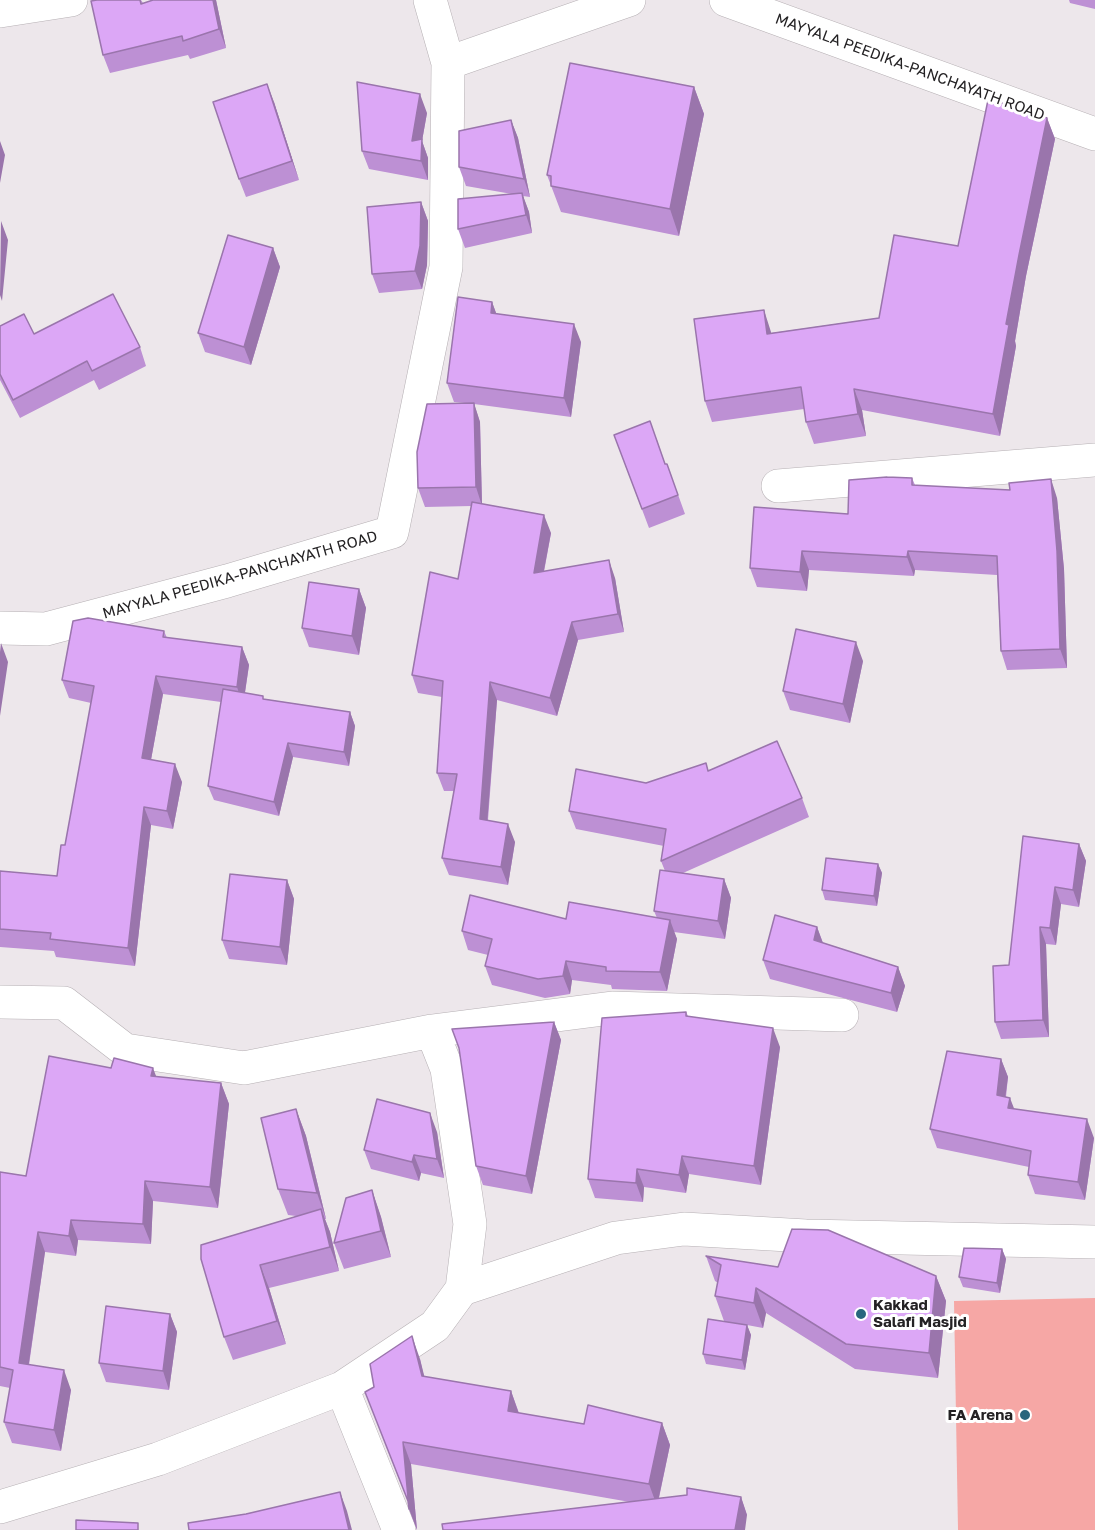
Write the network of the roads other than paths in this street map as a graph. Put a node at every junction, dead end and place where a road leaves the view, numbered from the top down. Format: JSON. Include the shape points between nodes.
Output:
{"nodes":[{"id":1,"x":71,"y":0,"type":"edge"},
{"id":2,"x":430,"y":0,"type":"edge"},
{"id":3,"x":629,"y":0,"type":"edge"},
{"id":4,"x":726,"y":0,"type":"edge"},
{"id":5,"x":0,"y":11,"type":"edge"},
{"id":6,"x":448,"y":63,"type":"junction"},
{"id":7,"x":1095,"y":134,"type":"edge"},
{"id":8,"x":1095,"y":460,"type":"edge"},
{"id":9,"x":778,"y":486,"type":"dead end"},
{"id":10,"x":0,"y":628,"type":"edge"},
{"id":11,"x":0,"y":1002,"type":"edge"},
{"id":12,"x":842,"y":1015,"type":"dead end"},
{"id":13,"x":432,"y":1031,"type":"junction"},
{"id":14,"x":1095,"y":1242,"type":"edge"},
{"id":15,"x":462,"y":1289,"type":"junction"},
{"id":16,"x":342,"y":1388,"type":"junction"},
{"id":17,"x":0,"y":1507,"type":"edge"},
{"id":18,"x":399,"y":1530,"type":"edge"}],
"edges":[{"from":1,"to":5,"type":"street"},
{"from":2,"to":6,"type":"street"},
{"from":3,"to":6,"type":"street"},
{"from":4,"to":7,"type":"street","name":"MAYYALA PEEDIKA-PANCHAYATH ROAD"},
{"from":6,"to":10,"type":"street","name":"MAYYALA PEEDIKA-PANCHAYATH ROAD","via":[[446,267],[392,532],[46,629]]},
{"from":8,"to":9,"type":"street"},
{"from":11,"to":13,"type":"street","via":[[64,1003],[125,1050],[244,1068]]},
{"from":12,"to":13,"type":"street","via":[[612,1008]]},
{"from":13,"to":15,"type":"street","via":[[447,1069],[470,1224]]},
{"from":14,"to":15,"type":"street","via":[[806,1236],[684,1229],[616,1238]]},
{"from":15,"to":16,"type":"street","via":[[435,1326]]},
{"from":16,"to":17,"type":"street","via":[[158,1458]]},
{"from":16,"to":18,"type":"street"}]}
